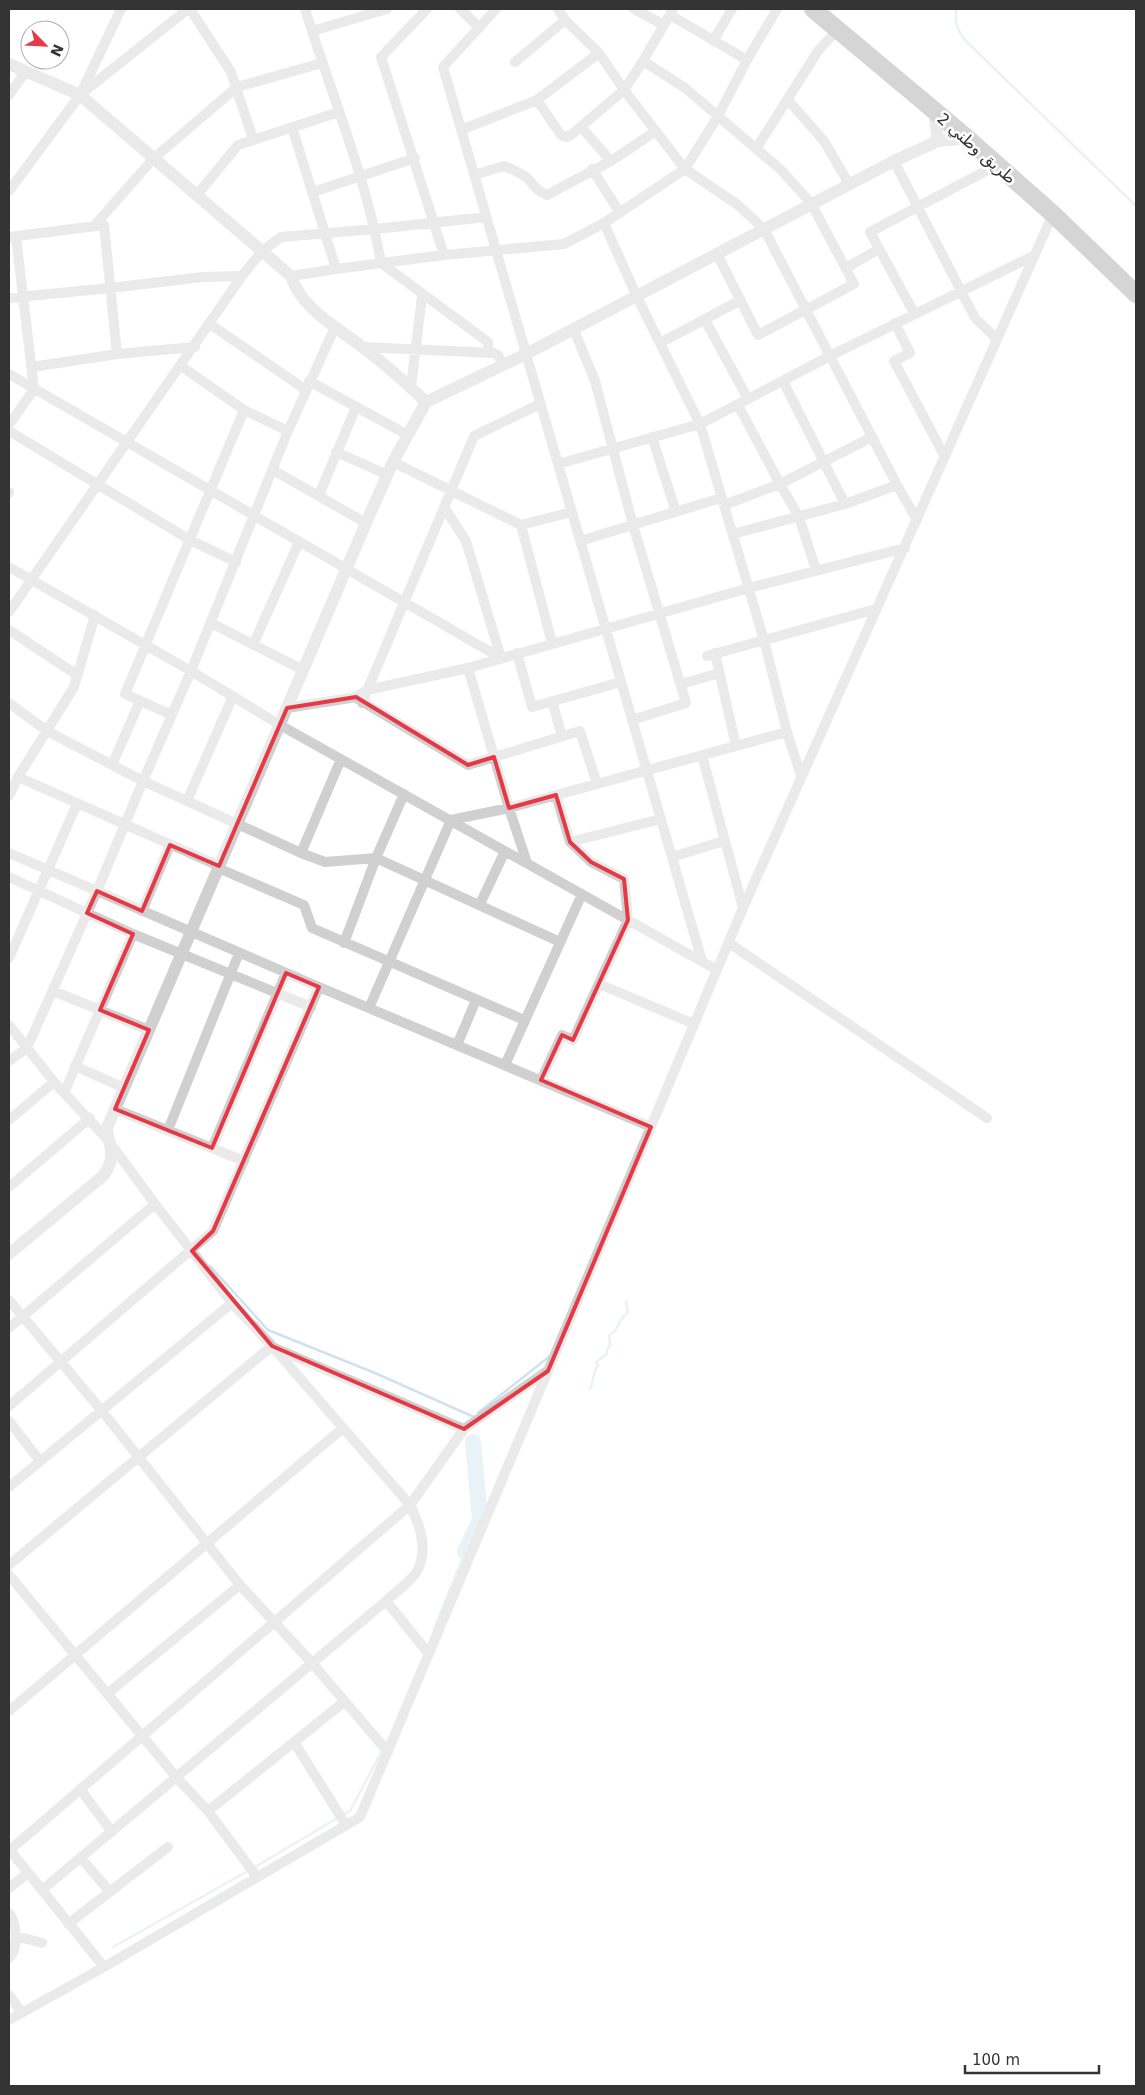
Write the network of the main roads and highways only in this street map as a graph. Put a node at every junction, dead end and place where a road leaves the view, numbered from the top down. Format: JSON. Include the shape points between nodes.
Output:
{"nodes":[{"id":1,"x":813,"y":9,"type":"edge"},
{"id":2,"x":1136,"y":294,"type":"edge"}],
"edges":[{"from":1,"to":2,"type":"highway","name":"طريق وطني 2","via":[[967,138]]}]}
